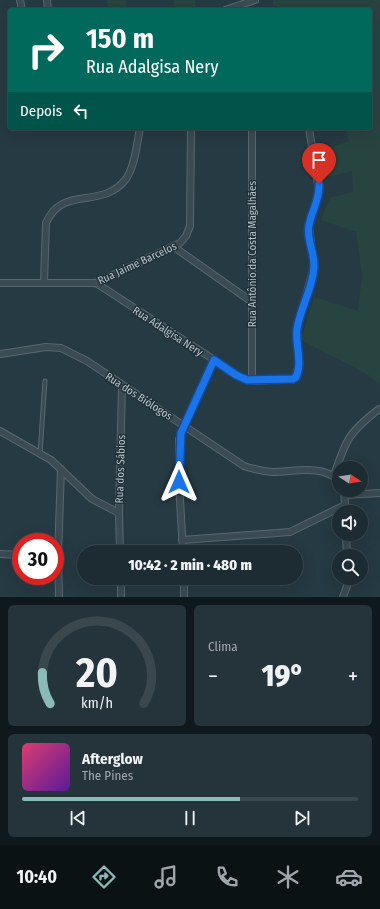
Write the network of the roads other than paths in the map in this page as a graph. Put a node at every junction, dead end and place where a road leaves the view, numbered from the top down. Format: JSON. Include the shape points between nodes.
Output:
{"nodes":[{"id":1,"x":255,"y":0,"type":"edge"},
{"id":2,"x":231,"y":8,"type":"edge"},
{"id":3,"x":140,"y":130,"type":"edge"},
{"id":4,"x":191,"y":130,"type":"edge"},
{"id":5,"x":252,"y":130,"type":"edge"},
{"id":6,"x":309,"y":130,"type":"edge"},
{"id":7,"x":174,"y":247,"type":"junction"},
{"id":8,"x":44,"y":282,"type":"junction"},
{"id":9,"x":0,"y":283,"type":"edge"},
{"id":10,"x":96,"y":283,"type":"junction"},
{"id":11,"x":252,"y":302,"type":"junction"},
{"id":12,"x":0,"y":354,"type":"edge"},
{"id":13,"x":214,"y":360,"type":"junction"},
{"id":14,"x":45,"y":381,"type":"dead end"},
{"id":15,"x":252,"y":381,"type":"junction"},
{"id":16,"x":122,"y":385,"type":"junction"},
{"id":17,"x":379,"y":409,"type":"dead end"},
{"id":18,"x":184,"y":425,"type":"junction"},
{"id":19,"x":0,"y":431,"type":"edge"},
{"id":20,"x":40,"y":453,"type":"junction"},
{"id":21,"x":339,"y":461,"type":"edge"},
{"id":22,"x":61,"y":469,"type":"junction"},
{"id":23,"x":332,"y":475,"type":"edge"},
{"id":24,"x":368,"y":493,"type":"edge"},
{"id":25,"x":380,"y":493,"type":"edge"},
{"id":26,"x":119,"y":513,"type":"junction"},
{"id":27,"x":332,"y":514,"type":"edge"},
{"id":28,"x":57,"y":533,"type":"edge"},
{"id":29,"x":182,"y":540,"type":"junction"},
{"id":30,"x":120,"y":545,"type":"edge"},
{"id":31,"x":182,"y":545,"type":"edge"},
{"id":32,"x":0,"y":554,"type":"edge"},
{"id":33,"x":12,"y":555,"type":"edge"},
{"id":34,"x":57,"y":585,"type":"edge"},
{"id":35,"x":121,"y":585,"type":"edge"},
{"id":36,"x":184,"y":585,"type":"edge"},
{"id":37,"x":347,"y":585,"type":"edge"},
{"id":38,"x":58,"y":597,"type":"edge"},
{"id":39,"x":121,"y":597,"type":"edge"},
{"id":40,"x":184,"y":597,"type":"edge"},
{"id":41,"x":344,"y":597,"type":"edge"}],
"edges":[{"from":1,"to":2,"type":"street"},
{"from":3,"to":8,"type":"street","via":[[131,165],[126,178],[119,186],[103,196],[66,201],[50,214],[46,223]]},
{"from":4,"to":7,"type":"street","name":"Rua Jaime Barcelos","via":[[190,226],[186,236]]},
{"from":5,"to":11,"type":"street","name":"Rua Antônio da Costa Magalhães"},
{"from":6,"to":15,"type":"street","name":"Rua Adalgisa Nery","via":[[319,192],[308,233],[314,266],[297,328],[298,373],[293,379]]},
{"from":7,"to":10,"type":"street","name":"Rua Jaime Barcelos"},
{"from":7,"to":11,"type":"street"},
{"from":8,"to":9,"type":"street","name":"Rua Jaime Barcelos"},
{"from":8,"to":10,"type":"street","name":"Rua Jaime Barcelos"},
{"from":10,"to":13,"type":"street","name":"Rua Adalgisa Nery"},
{"from":11,"to":15,"type":"street","name":"Rua Antônio da Costa Magalhães"},
{"from":12,"to":16,"type":"street","name":"Rua dos Biólogos","via":[[46,347],[61,348],[82,358]]},
{"from":13,"to":15,"type":"street","name":"Rua Adalgisa Nery","via":[[236,375]]},
{"from":13,"to":18,"type":"street"},
{"from":14,"to":20,"type":"lane"},
{"from":16,"to":18,"type":"street","name":"Rua dos Biólogos"},
{"from":16,"to":26,"type":"street","name":"Rua dos Sábios"},
{"from":17,"to":21,"type":"street","via":[[352,432]]},
{"from":18,"to":23,"type":"street","name":"Rua dos Biólogos","via":[[244,466],[271,472],[314,470]]},
{"from":18,"to":29,"type":"street","via":[[179,439]]},
{"from":19,"to":20,"type":"street"},
{"from":20,"to":22,"type":"street"},
{"from":22,"to":26,"type":"street","via":[[92,499]]},
{"from":22,"to":28,"type":"street"},
{"from":24,"to":25,"type":"street"},
{"from":26,"to":30,"type":"street","name":"Rua dos Sábios"},
{"from":27,"to":29,"type":"street","via":[[290,532]]},
{"from":29,"to":31,"type":"street"},
{"from":32,"to":33,"type":"street"},
{"from":34,"to":38,"type":"street"},
{"from":35,"to":39,"type":"street"},
{"from":36,"to":40,"type":"street"},
{"from":37,"to":41,"type":"street"}]}
